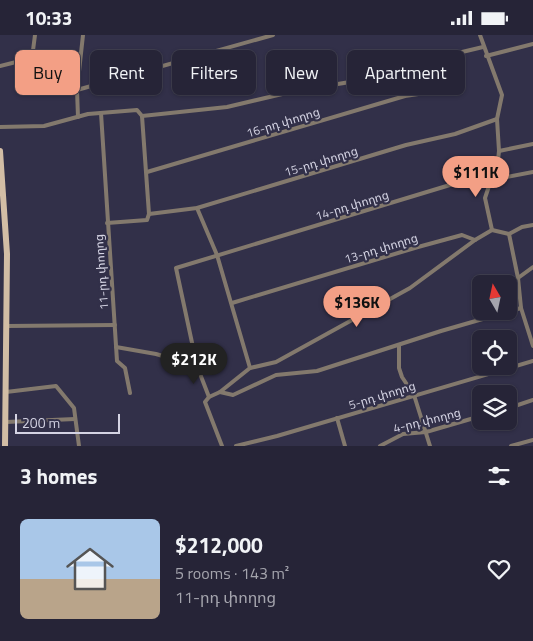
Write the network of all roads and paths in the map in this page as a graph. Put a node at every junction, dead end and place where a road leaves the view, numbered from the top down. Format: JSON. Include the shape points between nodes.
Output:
{"nodes":[{"id":1,"x":35,"y":35,"type":"edge"},
{"id":2,"x":85,"y":35,"type":"edge"},
{"id":3,"x":273,"y":35,"type":"edge"},
{"id":4,"x":480,"y":35,"type":"edge"},
{"id":5,"x":533,"y":44,"type":"edge"},
{"id":6,"x":483,"y":47,"type":"junction"},
{"id":7,"x":486,"y":56,"type":"junction"},
{"id":8,"x":0,"y":66,"type":"edge"},
{"id":9,"x":80,"y":69,"type":"edge"},
{"id":10,"x":80,"y":89,"type":"edge"},
{"id":11,"x":77,"y":95,"type":"edge"},
{"id":12,"x":412,"y":95,"type":"edge"},
{"id":13,"x":101,"y":113,"type":"junction"},
{"id":14,"x":142,"y":116,"type":"junction"},
{"id":15,"x":78,"y":117,"type":"junction"},
{"id":16,"x":497,"y":119,"type":"junction"},
{"id":17,"x":0,"y":127,"type":"edge"},
{"id":18,"x":533,"y":144,"type":"edge"},
{"id":19,"x":0,"y":151,"type":"edge"},
{"id":20,"x":499,"y":151,"type":"junction"},
{"id":21,"x":147,"y":172,"type":"junction"},
{"id":22,"x":533,"y":172,"type":"edge"},
{"id":23,"x":493,"y":179,"type":"junction"},
{"id":24,"x":2,"y":192,"type":"edge"},
{"id":25,"x":197,"y":208,"type":"junction"},
{"id":26,"x":149,"y":214,"type":"junction"},
{"id":27,"x":107,"y":223,"type":"junction"},
{"id":28,"x":533,"y":225,"type":"edge"},
{"id":29,"x":492,"y":229,"type":"junction"},
{"id":30,"x":509,"y":234,"type":"junction"},
{"id":31,"x":475,"y":239,"type":"junction"},
{"id":32,"x":3,"y":254,"type":"edge"},
{"id":33,"x":217,"y":255,"type":"junction"},
{"id":34,"x":533,"y":267,"type":"edge"},
{"id":35,"x":518,"y":275,"type":"edge"},
{"id":36,"x":518,"y":277,"type":"joint"},
{"id":37,"x":232,"y":303,"type":"junction"},
{"id":38,"x":521,"y":308,"type":"junction"},
{"id":39,"x":115,"y":325,"type":"junction"},
{"id":40,"x":7,"y":326,"type":"junction"},
{"id":41,"x":531,"y":335,"type":"edge"},
{"id":42,"x":399,"y":345,"type":"junction"},
{"id":43,"x":533,"y":346,"type":"edge"},
{"id":44,"x":116,"y":347,"type":"junction"},
{"id":45,"x":533,"y":361,"type":"edge"},
{"id":46,"x":197,"y":367,"type":"junction"},
{"id":47,"x":250,"y":368,"type":"junction"},
{"id":48,"x":6,"y":392,"type":"junction"},
{"id":49,"x":220,"y":392,"type":"junction"},
{"id":50,"x":130,"y":393,"type":"dead end"},
{"id":51,"x":414,"y":395,"type":"junction"},
{"id":52,"x":209,"y":397,"type":"junction"},
{"id":53,"x":533,"y":400,"type":"edge"},
{"id":54,"x":517,"y":405,"type":"edge"},
{"id":55,"x":75,"y":419,"type":"junction"},
{"id":56,"x":337,"y":419,"type":"junction"},
{"id":57,"x":472,"y":419,"type":"edge"},
{"id":58,"x":6,"y":421,"type":"junction"},
{"id":59,"x":426,"y":432,"type":"junction"},
{"id":60,"x":533,"y":440,"type":"edge"},
{"id":61,"x":5,"y":446,"type":"edge"},
{"id":62,"x":79,"y":446,"type":"edge"},
{"id":63,"x":222,"y":446,"type":"edge"},
{"id":64,"x":236,"y":446,"type":"edge"},
{"id":65,"x":345,"y":446,"type":"edge"},
{"id":66,"x":380,"y":446,"type":"edge"},
{"id":67,"x":430,"y":446,"type":"edge"},
{"id":68,"x":511,"y":446,"type":"edge"}],
"edges":[{"from":1,"to":8,"type":"street","via":[[32,58]]},
{"from":2,"to":9,"type":"street"},
{"from":3,"to":10,"type":"street"},
{"from":4,"to":6,"type":"street"},
{"from":5,"to":7,"type":"street"},
{"from":6,"to":7,"type":"street"},
{"from":6,"to":14,"type":"street","via":[[395,68],[368,58],[362,60],[350,82],[227,107]]},
{"from":7,"to":16,"type":"street","via":[[502,95]]},
{"from":11,"to":15,"type":"street"},
{"from":12,"to":21,"type":"street","name":"16-րդ փողոց"},
{"from":13,"to":14,"type":"street","via":[[137,110]]},
{"from":13,"to":15,"type":"street"},
{"from":13,"to":27,"type":"street","name":"11-րդ փողոց"},
{"from":14,"to":21,"type":"street"},
{"from":15,"to":17,"type":"street","via":[[44,126]]},
{"from":16,"to":20,"type":"street"},
{"from":16,"to":25,"type":"street","name":"15-րդ փողոց"},
{"from":18,"to":20,"type":"street"},
{"from":19,"to":24,"type":"main road"},
{"from":20,"to":23,"type":"street"},
{"from":21,"to":26,"type":"street"},
{"from":22,"to":23,"type":"street","name":"14-րդ փողոց"},
{"from":23,"to":29,"type":"street","via":[[485,198]]},
{"from":23,"to":33,"type":"street","name":"14-րդ փողոց","via":[[473,178]]},
{"from":24,"to":32,"type":"main road"},
{"from":25,"to":26,"type":"street","name":"15-րդ փողոց"},
{"from":25,"to":33,"type":"street"},
{"from":26,"to":27,"type":"street","name":"15-րդ փողոց","via":[[147,220]]},
{"from":27,"to":39,"type":"street","name":"11-րդ փողոց"},
{"from":28,"to":30,"type":"street"},
{"from":29,"to":30,"type":"street"},
{"from":29,"to":31,"type":"street"},
{"from":30,"to":35,"type":"street"},
{"from":31,"to":37,"type":"street","name":"13-րդ փողոց","via":[[462,235],[427,244]]},
{"from":31,"to":47,"type":"street","via":[[410,289],[276,362]]},
{"from":32,"to":40,"type":"main road"},
{"from":33,"to":37,"type":"street"},
{"from":33,"to":46,"type":"street","name":"14-րդ փողոց","via":[[176,268]]},
{"from":34,"to":36,"type":"street"},
{"from":36,"to":38,"type":"street"},
{"from":37,"to":47,"type":"street"},
{"from":38,"to":41,"type":"street"},
{"from":38,"to":42,"type":"street"},
{"from":39,"to":40,"type":"street"},
{"from":39,"to":44,"type":"street","name":"11-րդ փողոց"},
{"from":40,"to":48,"type":"main road"},
{"from":41,"to":43,"type":"street"},
{"from":42,"to":49,"type":"street","via":[[317,371],[276,375],[233,395]]},
{"from":42,"to":51,"type":"street","via":[[402,377]]},
{"from":44,"to":46,"type":"street","via":[[156,354]]},
{"from":44,"to":50,"type":"street","via":[[117,361],[126,368]]},
{"from":45,"to":51,"type":"street","name":"5-րդ փողոց"},
{"from":46,"to":52,"type":"street"},
{"from":47,"to":49,"type":"street"},
{"from":48,"to":55,"type":"street","via":[[56,386],[74,408]]},
{"from":48,"to":58,"type":"main road"},
{"from":49,"to":52,"type":"street"},
{"from":51,"to":56,"type":"street","name":"5-րդ փողոց"},
{"from":51,"to":59,"type":"street"},
{"from":52,"to":63,"type":"street","via":[[205,402]]},
{"from":53,"to":54,"type":"street"},
{"from":55,"to":58,"type":"street"},
{"from":55,"to":62,"type":"street"},
{"from":56,"to":64,"type":"street","name":"5-րդ փողոց"},
{"from":56,"to":65,"type":"street"},
{"from":57,"to":59,"type":"street","name":"4-րդ փողոց"},
{"from":58,"to":61,"type":"main road"},
{"from":59,"to":66,"type":"street","name":"4-րդ փողոց","via":[[403,434]]},
{"from":59,"to":67,"type":"street"},
{"from":60,"to":68,"type":"street"}]}
